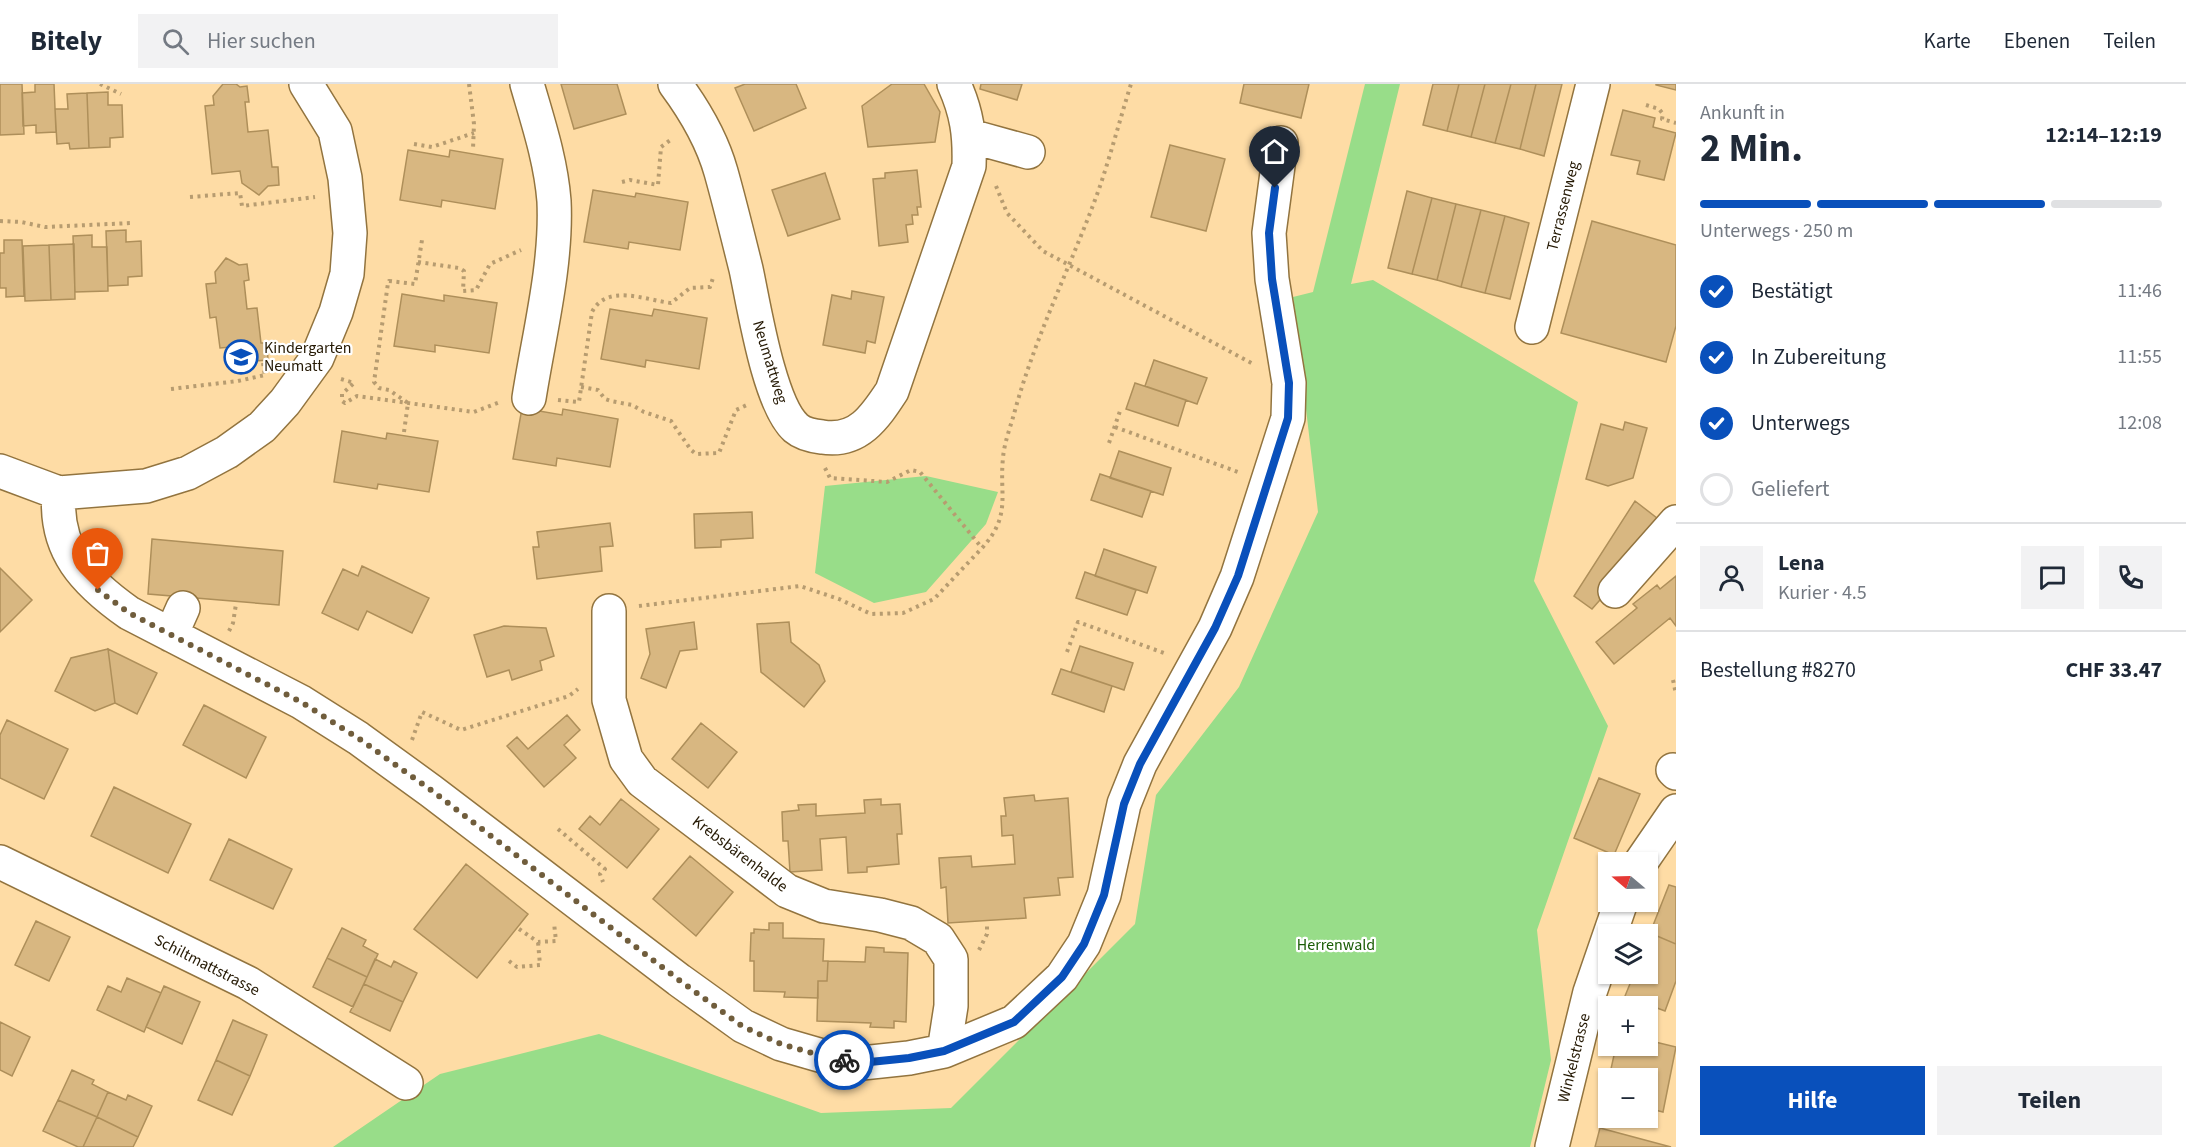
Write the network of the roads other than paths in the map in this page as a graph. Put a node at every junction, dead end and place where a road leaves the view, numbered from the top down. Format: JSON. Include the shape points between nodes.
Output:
{"nodes":[{"id":1,"x":306,"y":84,"type":"edge"},
{"id":2,"x":527,"y":84,"type":"edge"},
{"id":3,"x":675,"y":84,"type":"edge"},
{"id":4,"x":954,"y":84,"type":"edge"},
{"id":5,"x":1593,"y":84,"type":"edge"},
{"id":6,"x":970,"y":136,"type":"junction"},
{"id":7,"x":1281,"y":143,"type":"dead end"},
{"id":8,"x":1028,"y":152,"type":"dead end"},
{"id":9,"x":1532,"y":327,"type":"dead end"},
{"id":10,"x":529,"y":399,"type":"road end"},
{"id":11,"x":0,"y":471,"type":"edge"},
{"id":12,"x":60,"y":493,"type":"junction"},
{"id":13,"x":1676,"y":522,"type":"edge"},
{"id":14,"x":1616,"y":591,"type":"dead end"},
{"id":15,"x":609,"y":611,"type":"dead end"},
{"id":16,"x":1676,"y":811,"type":"edge"},
{"id":17,"x":1648,"y":852,"type":"edge"},
{"id":18,"x":0,"y":862,"type":"edge"},
{"id":19,"x":1618,"y":912,"type":"edge"},
{"id":20,"x":944,"y":1051,"type":"junction"},
{"id":21,"x":406,"y":1083,"type":"dead end"},
{"id":22,"x":1552,"y":1147,"type":"edge"}],
"edges":[{"from":1,"to":12,"type":"street","via":[[335,131],[345,178],[350,233],[347,274],[317,358],[262,427],[228,452],[188,473],[146,486]]},
{"from":2,"to":10,"type":"street","via":[[544,142],[554,199],[554,243]]},
{"from":3,"to":6,"type":"street","name":"Neumattweg","via":[[701,123],[721,170],[776,391],[796,428],[811,435],[837,438],[856,432],[874,418],[892,391],[969,166]]},
{"from":4,"to":6,"type":"street","name":"Neumattweg"},
{"from":5,"to":9,"type":"street","name":"Terrassenweg"},
{"from":6,"to":8,"type":"street"},
{"from":7,"to":20,"type":"street","via":[[1269,233],[1272,279],[1289,383],[1288,418],[1238,576],[1215,628],[1136,774],[1124,804],[1104,895],[1084,944],[1062,977],[1014,1022]]},
{"from":11,"to":12,"type":"street"},
{"from":12,"to":20,"type":"street","via":[[58,513],[64,538],[88,581],[129,613],[177,621],[358,738],[742,1026],[781,1044],[862,1063]]},
{"from":13,"to":14,"type":"street"},
{"from":15,"to":20,"type":"street","name":"Krebsbärenhalde","via":[[609,700],[626,759],[642,781],[787,891],[824,906],[911,923],[938,939],[951,959],[951,1006]]},
{"from":16,"to":17,"type":"street"},
{"from":18,"to":21,"type":"street","name":"Schiltmattstrasse","via":[[248,983]]},
{"from":19,"to":22,"type":"street","name":"Winkelstrasse","via":[[1590,992]]}]}
